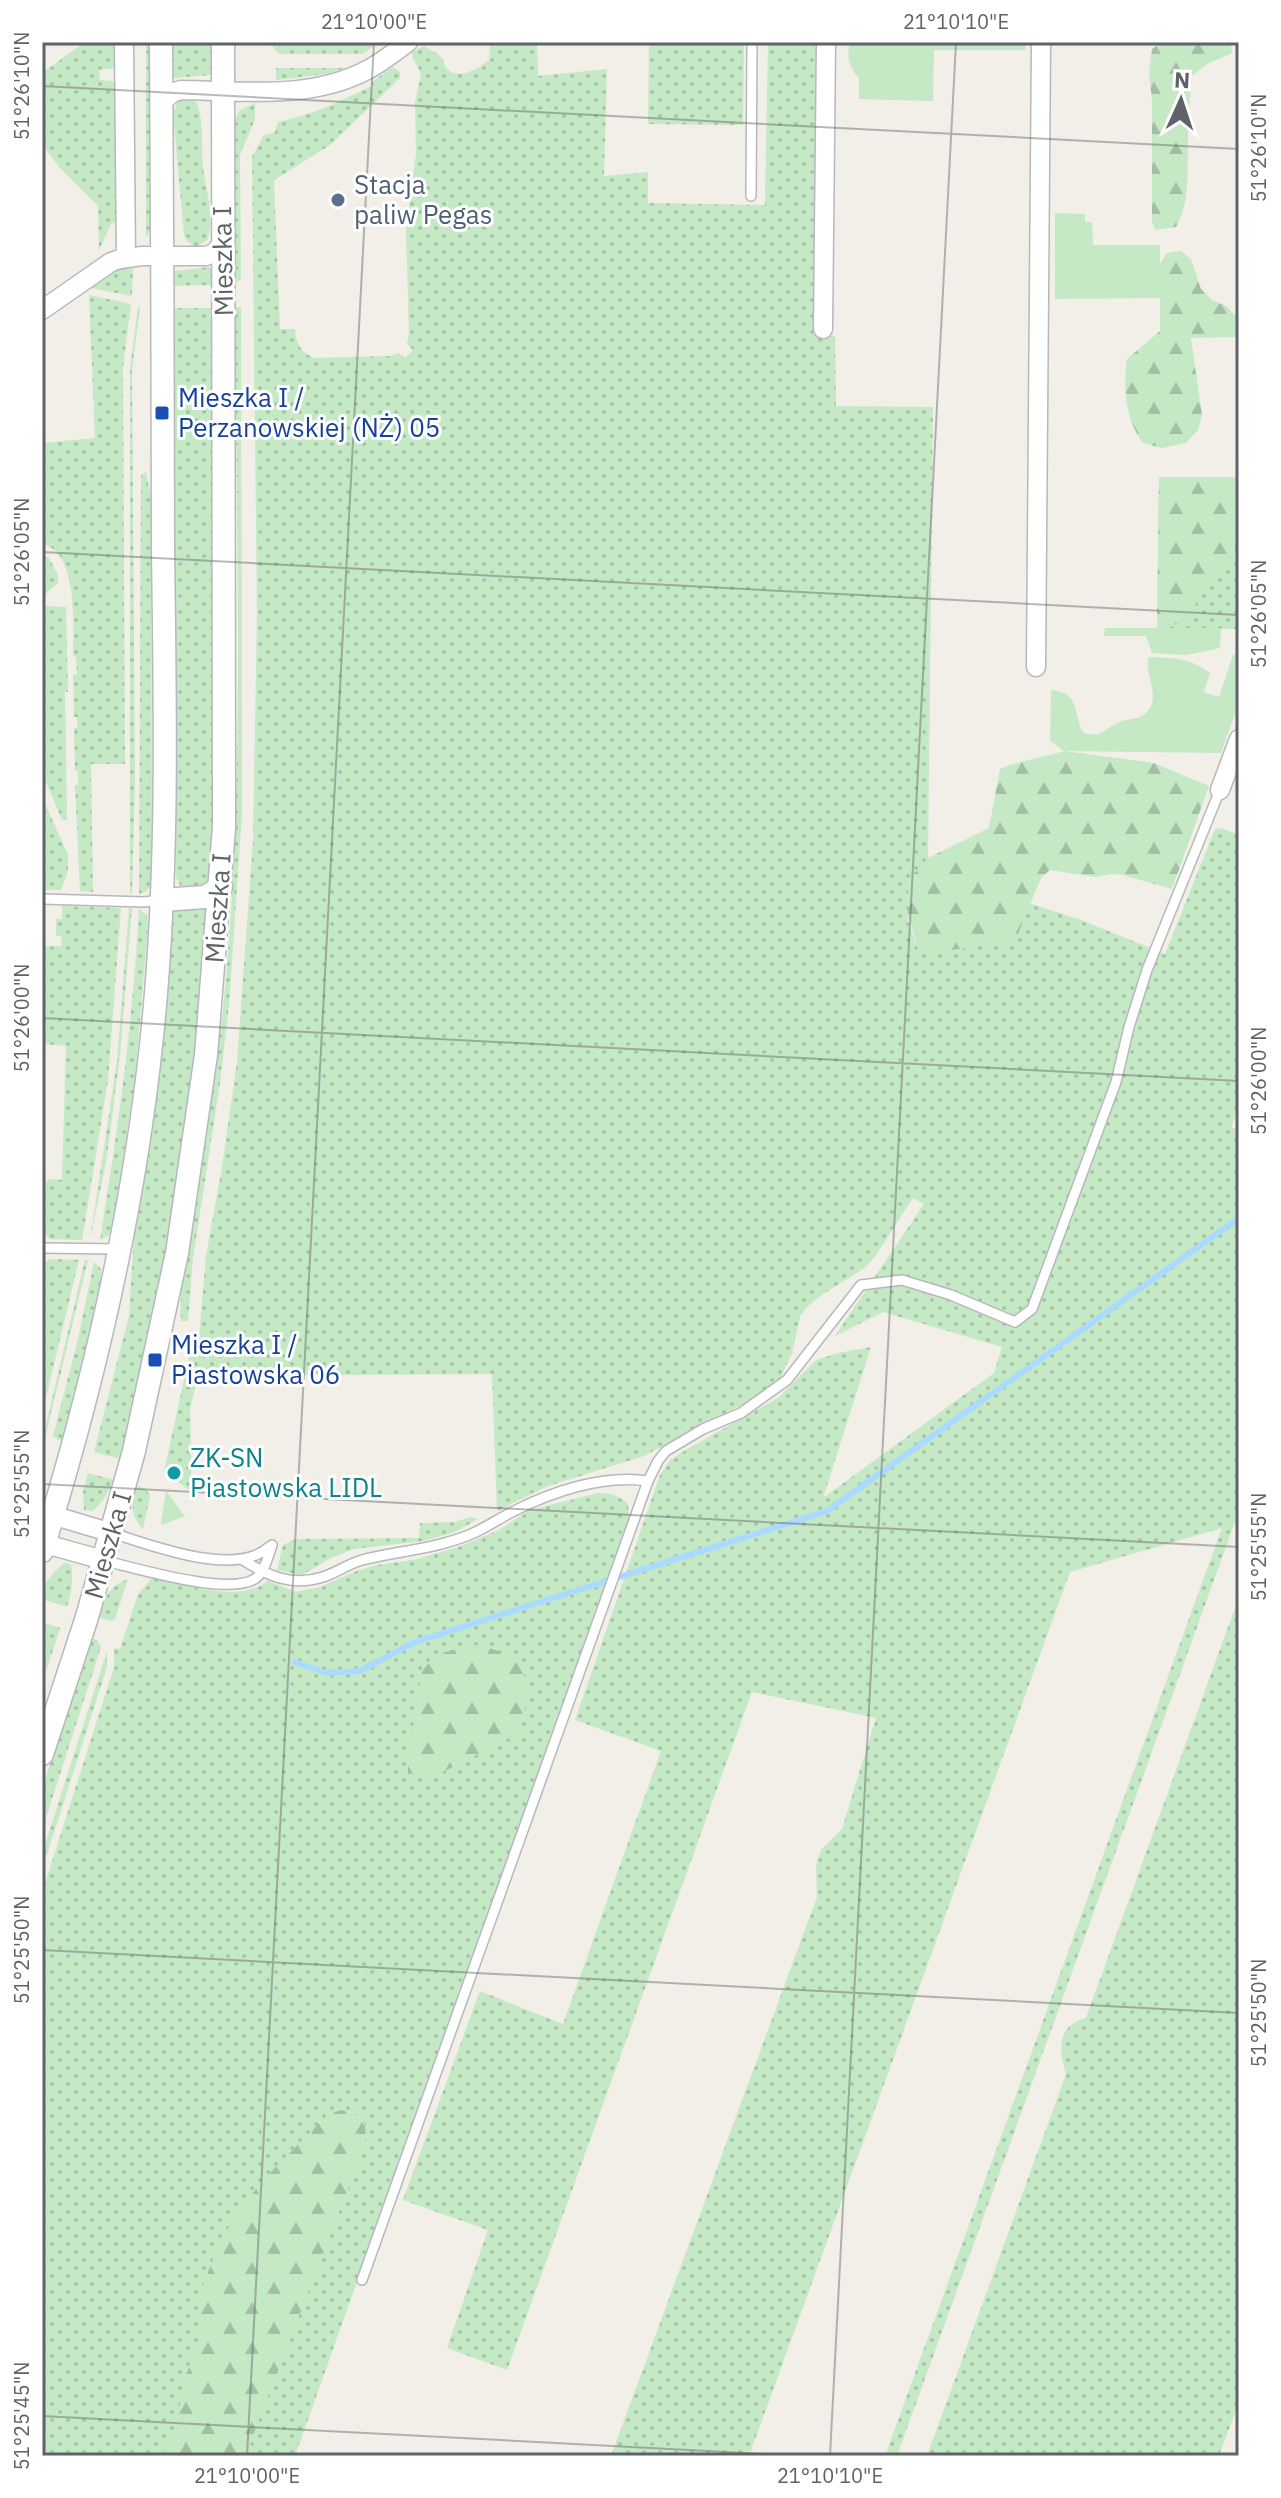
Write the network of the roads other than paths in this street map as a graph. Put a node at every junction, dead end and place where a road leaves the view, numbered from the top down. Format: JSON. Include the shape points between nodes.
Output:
{"nodes":[{"id":1,"x":124,"y":42,"type":"edge"},
{"id":2,"x":161,"y":42,"type":"edge"},
{"id":3,"x":223,"y":42,"type":"edge"},
{"id":4,"x":408,"y":42,"type":"edge"},
{"id":5,"x":752,"y":42,"type":"edge"},
{"id":6,"x":826,"y":42,"type":"edge"},
{"id":7,"x":1041,"y":42,"type":"edge"},
{"id":8,"x":223,"y":91,"type":"junction"},
{"id":9,"x":161,"y":102,"type":"junction"},
{"id":10,"x":751,"y":196,"type":"dead end"},
{"id":11,"x":222,"y":244,"type":"junction"},
{"id":12,"x":162,"y":256,"type":"junction"},
{"id":13,"x":126,"y":258,"type":"junction"},
{"id":14,"x":44,"y":303,"type":"edge"},
{"id":15,"x":823,"y":329,"type":"dead end"},
{"id":16,"x":1036,"y":667,"type":"dead end"},
{"id":17,"x":1239,"y":739,"type":"edge"},
{"id":18,"x":1220,"y":790,"type":"joint"},
{"id":19,"x":221,"y":887,"type":"junction"},
{"id":20,"x":42,"y":899,"type":"edge"},
{"id":21,"x":162,"y":900,"type":"junction"},
{"id":22,"x":42,"y":1248,"type":"edge"},
{"id":23,"x":120,"y":1249,"type":"junction"},
{"id":24,"x":648,"y":1481,"type":"junction"},
{"id":25,"x":47,"y":1514,"type":"edge"},
{"id":26,"x":112,"y":1533,"type":"junction"},
{"id":27,"x":43,"y":1546,"type":"edge"},
{"id":28,"x":103,"y":1560,"type":"junction"},
{"id":29,"x":243,"y":1560,"type":"junction"},
{"id":30,"x":262,"y":1572,"type":"junction"},
{"id":31,"x":42,"y":1754,"type":"edge"},
{"id":32,"x":362,"y":2280,"type":"dead end"}],
"edges":[{"from":1,"to":13,"type":"street"},
{"from":2,"to":9,"type":"street"},
{"from":3,"to":8,"type":"street","name":"Mieszka I"},
{"from":4,"to":8,"type":"street","via":[[368,70],[336,83]]},
{"from":5,"to":10,"type":"lane"},
{"from":6,"to":15,"type":"street"},
{"from":7,"to":16,"type":"street"},
{"from":8,"to":9,"type":"street","via":[[181,90]]},
{"from":8,"to":11,"type":"street","name":"Mieszka I"},
{"from":9,"to":12,"type":"street"},
{"from":11,"to":12,"type":"street","via":[[206,256]]},
{"from":11,"to":19,"type":"street","name":"Mieszka I","via":[[226,708]]},
{"from":12,"to":13,"type":"street"},
{"from":12,"to":21,"type":"street"},
{"from":13,"to":14,"type":"street"},
{"from":17,"to":18,"type":"street"},
{"from":18,"to":24,"type":"lane","via":[[1147,970],[1116,1082],[1032,1309],[1015,1322],[902,1280],[861,1285],[787,1380],[741,1413],[666,1451]]},
{"from":19,"to":21,"type":"street","via":[[205,897]]},
{"from":19,"to":26,"type":"street","name":"Mieszka I","via":[[206,1055],[177,1253]]},
{"from":20,"to":21,"type":"lane"},
{"from":21,"to":23,"type":"street","via":[[145,1101]]},
{"from":22,"to":23,"type":"lane"},
{"from":23,"to":25,"type":"street","via":[[99,1349]]},
{"from":24,"to":30,"type":"lane","via":[[603,1482],[548,1495],[471,1534],[360,1561],[322,1577],[297,1582]]},
{"from":24,"to":32,"type":"lane"},
{"from":25,"to":26,"type":"street"},
{"from":25,"to":27,"type":"street"},
{"from":26,"to":28,"type":"street","name":"Mieszka I"},
{"from":26,"to":29,"type":"lane","via":[[194,1555]]},
{"from":27,"to":28,"type":"street"},
{"from":28,"to":30,"type":"lane","via":[[231,1586]]},
{"from":28,"to":31,"type":"street","name":"Mieszka I"},
{"from":29,"to":30,"type":"lane"},
{"from":29,"to":30,"type":"lane","via":[[272,1545]]}]}
